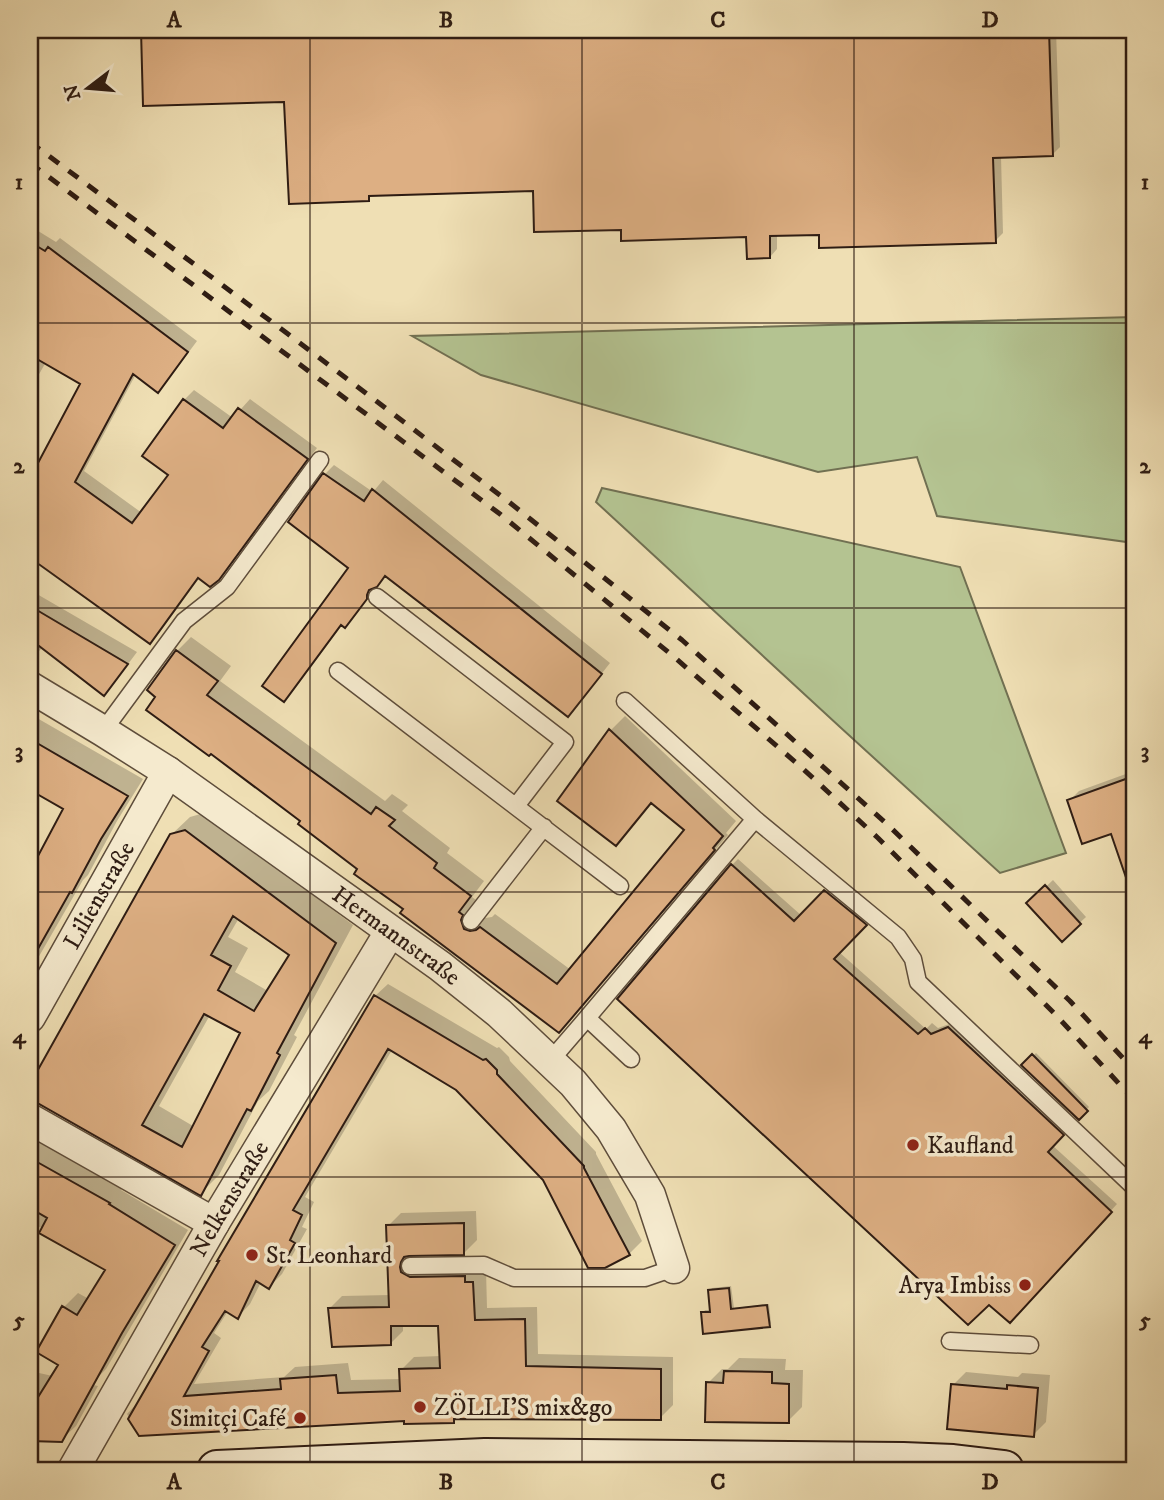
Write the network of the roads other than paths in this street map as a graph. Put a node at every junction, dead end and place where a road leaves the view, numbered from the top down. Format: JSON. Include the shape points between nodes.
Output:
{"nodes":[{"id":1,"x":320,"y":460,"type":"dead end"},
{"id":2,"x":377,"y":597,"type":"dead end"},
{"id":3,"x":338,"y":671,"type":"dead end"},
{"id":4,"x":30,"y":687,"type":"edge"},
{"id":5,"x":625,"y":701,"type":"dead end"},
{"id":6,"x":103,"y":731,"type":"junction"},
{"id":7,"x":168,"y":772,"type":"junction"},
{"id":8,"x":516,"y":806,"type":"junction"},
{"id":9,"x":755,"y":819,"type":"junction"},
{"id":10,"x":544,"y":828,"type":"junction"},
{"id":11,"x":620,"y":886,"type":"dead end"},
{"id":12,"x":471,"y":921,"type":"dead end"},
{"id":13,"x":390,"y":932,"type":"junction"},
{"id":14,"x":30,"y":1017,"type":"edge"},
{"id":15,"x":587,"y":1018,"type":"junction"},
{"id":16,"x":631,"y":1059,"type":"dead end"},
{"id":17,"x":550,"y":1061,"type":"junction"},
{"id":18,"x":30,"y":1119,"type":"edge"},
{"id":19,"x":1134,"y":1187,"type":"edge"},
{"id":20,"x":214,"y":1223,"type":"junction"},
{"id":21,"x":410,"y":1266,"type":"dead end"},
{"id":22,"x":674,"y":1268,"type":"joint"},
{"id":23,"x":950,"y":1341,"type":"dead end"},
{"id":24,"x":1030,"y":1345,"type":"dead end"},
{"id":25,"x":435,"y":1465,"type":"edge"},
{"id":26,"x":824,"y":1465,"type":"edge"},
{"id":27,"x":73,"y":1470,"type":"edge"},
{"id":28,"x":217,"y":1470,"type":"edge"},
{"id":29,"x":1004,"y":1470,"type":"edge"}],
"edges":[{"from":1,"to":6,"type":"lane","via":[[227,587],[184,621]]},
{"from":2,"to":8,"type":"lane","via":[[565,742]]},
{"from":3,"to":8,"type":"lane"},
{"from":4,"to":6,"type":"street","name":"Hermannstraße"},
{"from":5,"to":9,"type":"lane"},
{"from":6,"to":7,"type":"street","name":"Hermannstraße"},
{"from":7,"to":13,"type":"street","name":"Hermannstraße"},
{"from":7,"to":14,"type":"street","name":"Lilienstraße"},
{"from":8,"to":10,"type":"lane"},
{"from":9,"to":15,"type":"lane"},
{"from":9,"to":19,"type":"lane","via":[[898,937],[913,959],[919,982]]},
{"from":10,"to":11,"type":"lane"},
{"from":10,"to":12,"type":"lane"},
{"from":13,"to":17,"type":"street","name":"Hermannstraße","via":[[445,958]]},
{"from":13,"to":20,"type":"street","name":"Nelkenstraße"},
{"from":15,"to":16,"type":"lane"},
{"from":15,"to":17,"type":"lane"},
{"from":17,"to":22,"type":"street","name":"Hermannstraße","via":[[611,1129],[646,1186]]},
{"from":18,"to":20,"type":"street"},
{"from":20,"to":27,"type":"street","name":"Nelkenstraße"},
{"from":21,"to":22,"type":"lane","via":[[484,1265],[514,1278],[645,1278]]},
{"from":23,"to":24,"type":"lane"},
{"from":25,"to":26,"type":"main road","via":[[485,1458]]},
{"from":25,"to":28,"type":"main road"},
{"from":26,"to":29,"type":"main road","via":[[929,1463]]}]}
